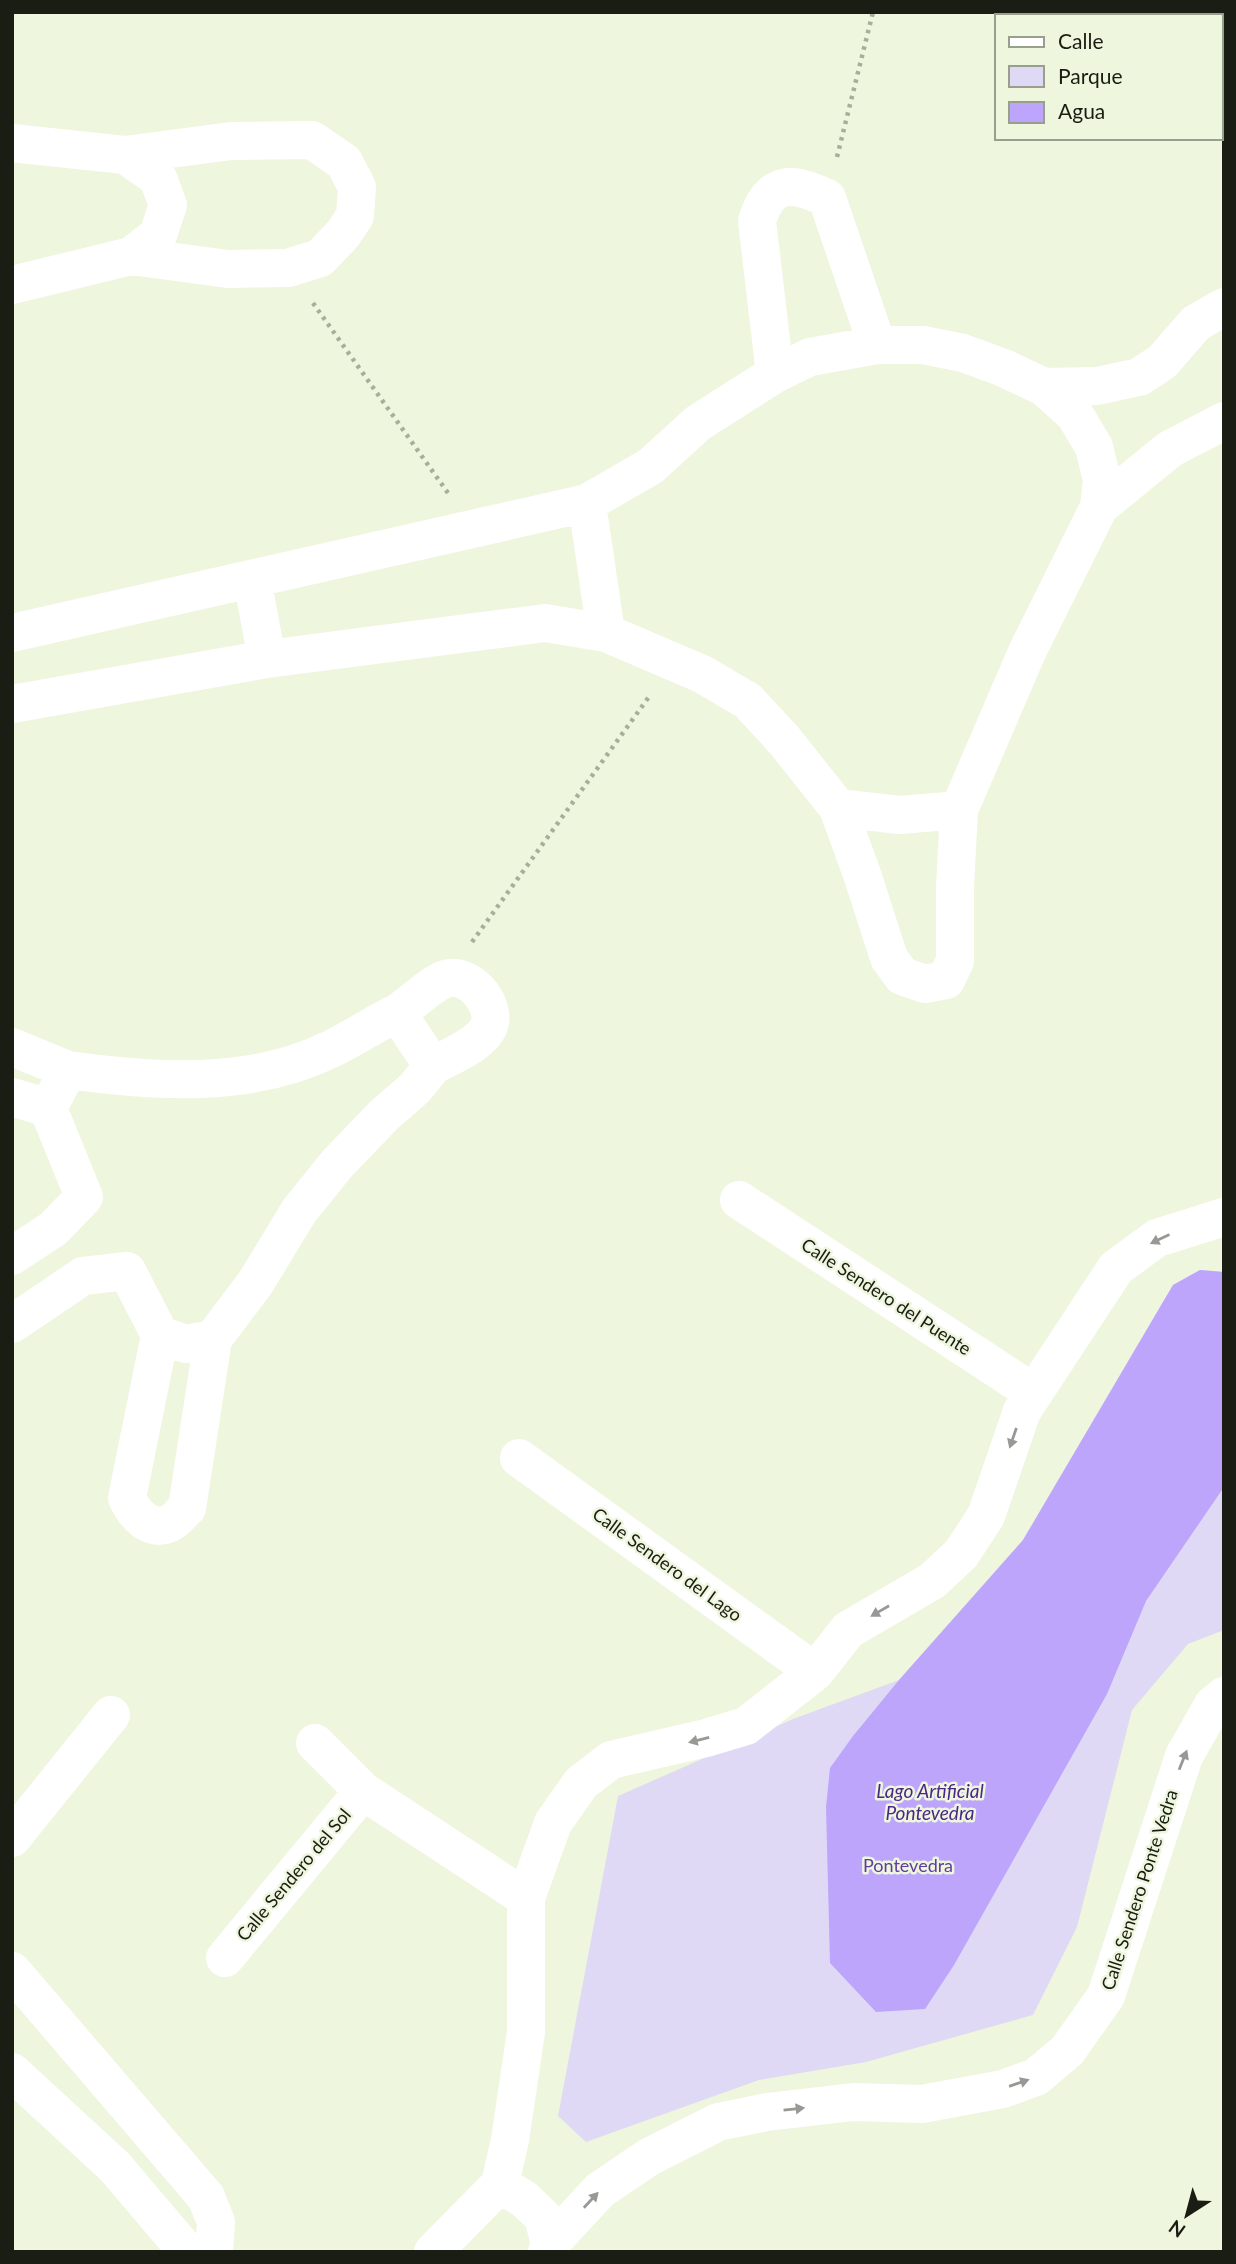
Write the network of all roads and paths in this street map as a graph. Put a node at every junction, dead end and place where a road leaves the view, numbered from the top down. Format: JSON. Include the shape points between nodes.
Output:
{"nodes":[{"id":1,"x":873,"y":12,"type":"edge"},
{"id":2,"x":12,"y":144,"type":"edge"},
{"id":3,"x":125,"y":155,"type":"junction"},
{"id":4,"x":827,"y":198,"type":"junction"},
{"id":5,"x":131,"y":256,"type":"junction"},
{"id":6,"x":288,"y":268,"type":"junction"},
{"id":7,"x":12,"y":285,"type":"edge"},
{"id":8,"x":1224,"y":307,"type":"edge"},
{"id":9,"x":877,"y":345,"type":"junction"},
{"id":10,"x":775,"y":374,"type":"junction"},
{"id":11,"x":1044,"y":387,"type":"junction"},
{"id":12,"x":1224,"y":421,"type":"edge"},
{"id":13,"x":587,"y":503,"type":"junction"},
{"id":14,"x":1099,"y":506,"type":"junction"},
{"id":15,"x":473,"y":529,"type":"junction"},
{"id":16,"x":252,"y":579,"type":"junction"},
{"id":17,"x":12,"y":632,"type":"edge"},
{"id":18,"x":606,"y":633,"type":"junction"},
{"id":19,"x":267,"y":659,"type":"junction"},
{"id":20,"x":674,"y":662,"type":"junction"},
{"id":21,"x":12,"y":704,"type":"edge"},
{"id":22,"x":838,"y":808,"type":"junction"},
{"id":23,"x":959,"y":810,"type":"junction"},
{"id":24,"x":445,"y":979,"type":"junction"},
{"id":25,"x":397,"y":1013,"type":"junction"},
{"id":26,"x":12,"y":1047,"type":"edge"},
{"id":27,"x":433,"y":1066,"type":"junction"},
{"id":28,"x":68,"y":1070,"type":"junction"},
{"id":29,"x":12,"y":1097,"type":"edge"},
{"id":30,"x":48,"y":1108,"type":"junction"},
{"id":31,"x":738,"y":1200,"type":"dead end"},
{"id":32,"x":1224,"y":1217,"type":"edge"},
{"id":33,"x":12,"y":1256,"type":"edge"},
{"id":34,"x":12,"y":1324,"type":"edge"},
{"id":35,"x":160,"y":1335,"type":"junction"},
{"id":36,"x":213,"y":1339,"type":"junction"},
{"id":37,"x":1034,"y":1393,"type":"junction"},
{"id":38,"x":519,"y":1458,"type":"dead end"},
{"id":39,"x":815,"y":1672,"type":"junction"},
{"id":40,"x":1224,"y":1696,"type":"edge"},
{"id":41,"x":111,"y":1715,"type":"dead end"},
{"id":42,"x":316,"y":1743,"type":"dead end"},
{"id":43,"x":363,"y":1791,"type":"junction"},
{"id":44,"x":12,"y":1838,"type":"edge"},
{"id":45,"x":526,"y":1898,"type":"junction"},
{"id":46,"x":225,"y":1958,"type":"dead end"},
{"id":47,"x":12,"y":1971,"type":"edge"},
{"id":48,"x":12,"y":2072,"type":"edge"},
{"id":49,"x":500,"y":2184,"type":"junction"},
{"id":50,"x":549,"y":2248,"type":"edge"},
{"id":51,"x":184,"y":2252,"type":"edge"},
{"id":52,"x":214,"y":2252,"type":"edge"},
{"id":53,"x":433,"y":2252,"type":"edge"}],
"edges":[{"from":1,"to":4,"type":"path"},
{"from":2,"to":3,"type":"street"},
{"from":3,"to":5,"type":"street","via":[[158,178],[168,205],[158,235]]},
{"from":3,"to":6,"type":"street","via":[[231,141],[312,140],[344,162],[357,187],[355,216],[320,258]]},
{"from":4,"to":9,"type":"street"},
{"from":4,"to":10,"type":"street","via":[[790,187],[773,191],[762,204],[757,221]]},
{"from":5,"to":6,"type":"street","via":[[228,269]]},
{"from":5,"to":7,"type":"street"},
{"from":6,"to":15,"type":"path"},
{"from":8,"to":11,"type":"street","via":[[1196,323],[1162,362],[1139,377],[1097,386]]},
{"from":9,"to":10,"type":"street","via":[[810,357]]},
{"from":9,"to":11,"type":"street","via":[[923,345],[962,352]]},
{"from":10,"to":13,"type":"street","via":[[698,423],[651,466]]},
{"from":11,"to":14,"type":"street","via":[[1075,415],[1094,447],[1102,480]]},
{"from":12,"to":14,"type":"street","via":[[1170,449]]},
{"from":13,"to":15,"type":"street"},
{"from":13,"to":18,"type":"street"},
{"from":14,"to":23,"type":"street","via":[[1027,652]]},
{"from":15,"to":16,"type":"street"},
{"from":16,"to":17,"type":"street"},
{"from":16,"to":19,"type":"street"},
{"from":18,"to":19,"type":"street","via":[[545,623]]},
{"from":18,"to":20,"type":"street"},
{"from":19,"to":21,"type":"street"},
{"from":20,"to":22,"type":"street","via":[[748,701]]},
{"from":20,"to":24,"type":"path"},
{"from":22,"to":23,"type":"street","via":[[900,815]]},
{"from":22,"to":23,"type":"street","via":[[889,958],[902,976],[925,984],[946,980],[955,961]]},
{"from":24,"to":25,"type":"street"},
{"from":24,"to":27,"type":"street","via":[[467,982],[482,994],[490,1009],[489,1025],[480,1038]]},
{"from":25,"to":27,"type":"street"},
{"from":25,"to":28,"type":"street","via":[[330,1050],[273,1070],[203,1080]]},
{"from":26,"to":28,"type":"street"},
{"from":27,"to":36,"type":"street","via":[[314,1192]]},
{"from":28,"to":30,"type":"street"},
{"from":29,"to":30,"type":"street"},
{"from":30,"to":33,"type":"street","via":[[84,1198],[53,1229]]},
{"from":31,"to":37,"type":"street","name":"Calle Sendero del Puente"},
{"from":32,"to":37,"type":"street","one_way":true,"via":[[1157,1238],[1116,1268]]},
{"from":34,"to":35,"type":"street","via":[[83,1276],[127,1271]]},
{"from":35,"to":36,"type":"street","via":[[186,1344]]},
{"from":35,"to":36,"type":"street","via":[[127,1497],[136,1516],[154,1525],[170,1523],[187,1507]]},
{"from":37,"to":39,"type":"street","one_way":true,"via":[[1022,1411],[986,1516],[961,1554],[932,1581],[848,1630]]},
{"from":38,"to":39,"type":"street","name":"Calle Sendero del Lago"},
{"from":39,"to":45,"type":"street","one_way":true,"via":[[746,1726],[611,1760],[580,1783],[553,1823]]},
{"from":50,"to":40,"type":"street","name":"Calle Sendero Ponte Vedra","one_way":true,"via":[[600,2190],[718,2122],[853,2102],[922,2104],[1003,2089],[1037,2077],[1066,2051],[1106,1996],[1184,1756],[1213,1705]]},
{"from":41,"to":44,"type":"street"},
{"from":42,"to":43,"type":"street","name":"Calle Sendero del Sol"},
{"from":43,"to":45,"type":"street","name":"Calle Sendero del Sol"},
{"from":43,"to":46,"type":"street","name":"Calle Sendero del Sol"},
{"from":45,"to":49,"type":"street","via":[[526,2032]]},
{"from":47,"to":52,"type":"street","via":[[206,2197],[216,2222]]},
{"from":48,"to":51,"type":"street","via":[[115,2167]]},
{"from":49,"to":50,"type":"street","via":[[543,2217]]},
{"from":49,"to":53,"type":"street"}]}
